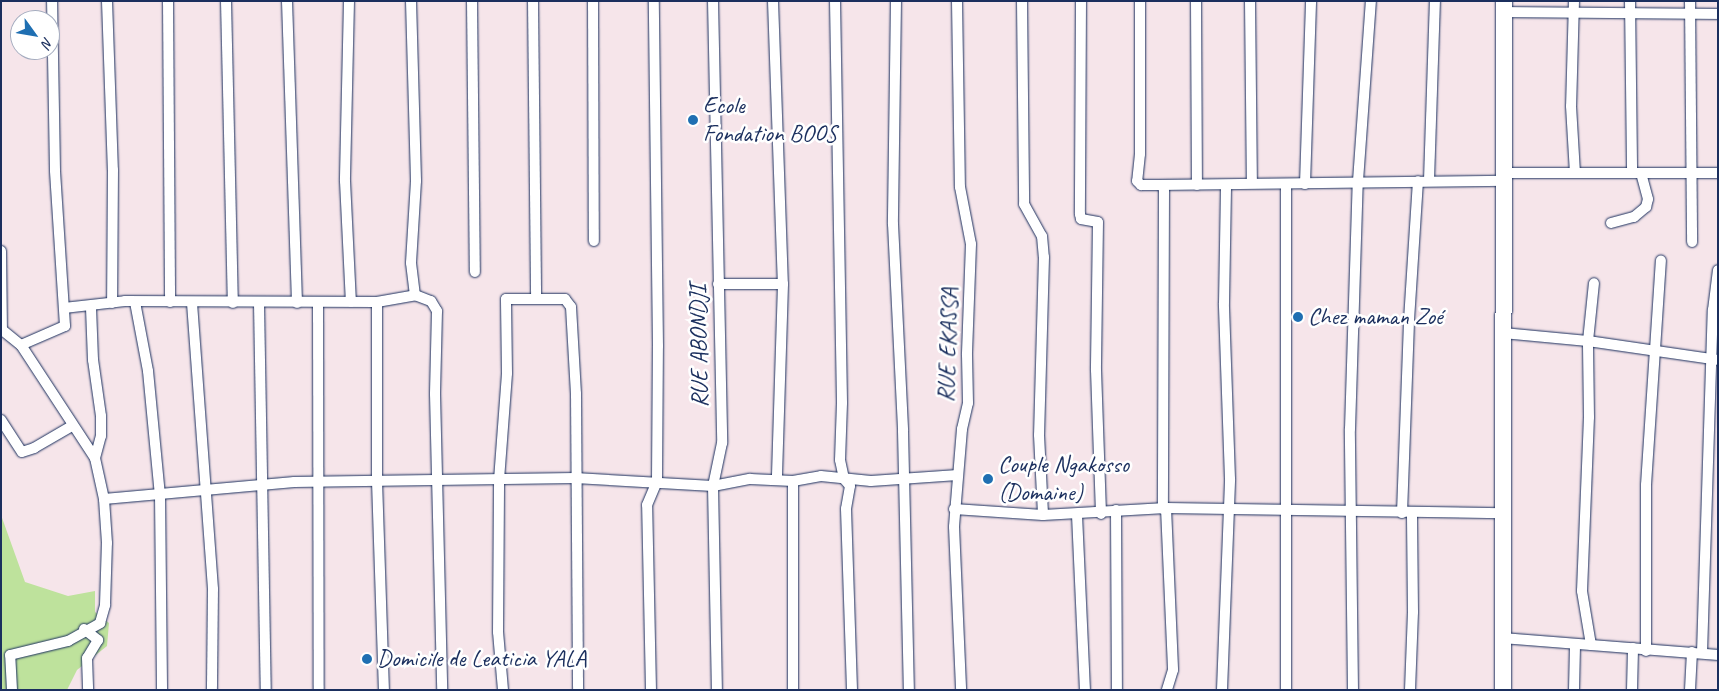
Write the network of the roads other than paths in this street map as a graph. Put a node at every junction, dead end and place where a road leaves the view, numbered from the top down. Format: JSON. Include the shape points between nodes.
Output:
{"nodes":[{"id":1,"x":52,"y":1,"type":"edge"},
{"id":2,"x":107,"y":1,"type":"edge"},
{"id":3,"x":168,"y":1,"type":"edge"},
{"id":4,"x":226,"y":1,"type":"edge"},
{"id":5,"x":287,"y":1,"type":"edge"},
{"id":6,"x":349,"y":1,"type":"edge"},
{"id":7,"x":411,"y":1,"type":"edge"},
{"id":8,"x":472,"y":1,"type":"edge"},
{"id":9,"x":533,"y":1,"type":"edge"},
{"id":10,"x":593,"y":1,"type":"edge"},
{"id":11,"x":654,"y":1,"type":"edge"},
{"id":12,"x":713,"y":1,"type":"edge"},
{"id":13,"x":774,"y":1,"type":"edge"},
{"id":14,"x":835,"y":1,"type":"edge"},
{"id":15,"x":896,"y":1,"type":"edge"},
{"id":16,"x":957,"y":1,"type":"edge"},
{"id":17,"x":1022,"y":1,"type":"edge"},
{"id":18,"x":1081,"y":1,"type":"edge"},
{"id":19,"x":1140,"y":1,"type":"edge"},
{"id":20,"x":1196,"y":1,"type":"edge"},
{"id":21,"x":1250,"y":1,"type":"edge"},
{"id":22,"x":1311,"y":1,"type":"edge"},
{"id":23,"x":1371,"y":1,"type":"edge"},
{"id":24,"x":1435,"y":1,"type":"edge"},
{"id":25,"x":1574,"y":1,"type":"edge"},
{"id":26,"x":1630,"y":1,"type":"edge"},
{"id":27,"x":1690,"y":1,"type":"edge"},
{"id":28,"x":1504,"y":6,"type":"edge"},
{"id":29,"x":1690,"y":13,"type":"junction"},
{"id":30,"x":1573,"y":14,"type":"junction"},
{"id":31,"x":1630,"y":14,"type":"junction"},
{"id":32,"x":1718,"y":14,"type":"edge"},
{"id":33,"x":1718,"y":172,"type":"edge"},
{"id":34,"x":1637,"y":173,"type":"junction"},
{"id":35,"x":1693,"y":173,"type":"junction"},
{"id":36,"x":1574,"y":174,"type":"junction"},
{"id":37,"x":1503,"y":177,"type":"junction"},
{"id":38,"x":1358,"y":181,"type":"junction"},
{"id":39,"x":1423,"y":181,"type":"junction"},
{"id":40,"x":1252,"y":183,"type":"junction"},
{"id":41,"x":1286,"y":184,"type":"junction"},
{"id":42,"x":1305,"y":184,"type":"junction"},
{"id":43,"x":1163,"y":185,"type":"junction"},
{"id":44,"x":1197,"y":185,"type":"junction"},
{"id":45,"x":1226,"y":185,"type":"junction"},
{"id":46,"x":1611,"y":223,"type":"dead end"},
{"id":47,"x":594,"y":240,"type":"dead end"},
{"id":48,"x":1692,"y":242,"type":"dead end"},
{"id":49,"x":1,"y":251,"type":"edge"},
{"id":50,"x":1661,"y":260,"type":"dead end"},
{"id":51,"x":1718,"y":270,"type":"edge"},
{"id":52,"x":475,"y":272,"type":"dead end"},
{"id":53,"x":1594,"y":282,"type":"dead end"},
{"id":54,"x":718,"y":284,"type":"junction"},
{"id":55,"x":782,"y":284,"type":"junction"},
{"id":56,"x":415,"y":295,"type":"junction"},
{"id":57,"x":536,"y":299,"type":"junction"},
{"id":58,"x":135,"y":302,"type":"junction"},
{"id":59,"x":170,"y":302,"type":"junction"},
{"id":60,"x":351,"y":302,"type":"junction"},
{"id":61,"x":377,"y":302,"type":"junction"},
{"id":62,"x":112,"y":303,"type":"junction"},
{"id":63,"x":192,"y":303,"type":"junction"},
{"id":64,"x":259,"y":303,"type":"junction"},
{"id":65,"x":297,"y":303,"type":"junction"},
{"id":66,"x":318,"y":303,"type":"junction"},
{"id":67,"x":233,"y":304,"type":"junction"},
{"id":68,"x":91,"y":307,"type":"junction"},
{"id":69,"x":64,"y":308,"type":"junction"},
{"id":70,"x":2,"y":330,"type":"edge"},
{"id":71,"x":1503,"y":333,"type":"junction"},
{"id":72,"x":1588,"y":341,"type":"junction"},
{"id":73,"x":21,"y":345,"type":"junction"},
{"id":74,"x":1654,"y":352,"type":"junction"},
{"id":75,"x":1715,"y":359,"type":"edge"},
{"id":76,"x":1,"y":420,"type":"edge"},
{"id":77,"x":72,"y":426,"type":"junction"},
{"id":78,"x":95,"y":458,"type":"junction"},
{"id":79,"x":958,"y":475,"type":"junction"},
{"id":80,"x":575,"y":478,"type":"junction"},
{"id":81,"x":777,"y":479,"type":"junction"},
{"id":82,"x":844,"y":479,"type":"junction"},
{"id":83,"x":500,"y":480,"type":"junction"},
{"id":84,"x":902,"y":480,"type":"junction"},
{"id":85,"x":377,"y":481,"type":"junction"},
{"id":86,"x":657,"y":481,"type":"junction"},
{"id":87,"x":793,"y":481,"type":"junction"},
{"id":88,"x":318,"y":482,"type":"junction"},
{"id":89,"x":436,"y":483,"type":"junction"},
{"id":90,"x":263,"y":484,"type":"junction"},
{"id":91,"x":713,"y":486,"type":"junction"},
{"id":92,"x":204,"y":490,"type":"junction"},
{"id":93,"x":160,"y":495,"type":"junction"},
{"id":94,"x":104,"y":499,"type":"junction"},
{"id":95,"x":1165,"y":508,"type":"junction"},
{"id":96,"x":954,"y":509,"type":"junction"},
{"id":97,"x":1229,"y":509,"type":"junction"},
{"id":98,"x":1116,"y":510,"type":"junction"},
{"id":99,"x":1284,"y":511,"type":"junction"},
{"id":100,"x":1407,"y":512,"type":"junction"},
{"id":101,"x":1352,"y":513,"type":"junction"},
{"id":102,"x":1504,"y":513,"type":"junction"},
{"id":103,"x":1100,"y":514,"type":"junction"},
{"id":104,"x":1042,"y":515,"type":"junction"},
{"id":105,"x":1076,"y":515,"type":"junction"},
{"id":106,"x":84,"y":629,"type":"junction"},
{"id":107,"x":1502,"y":638,"type":"junction"},
{"id":108,"x":1575,"y":645,"type":"junction"},
{"id":109,"x":1591,"y":645,"type":"junction"},
{"id":110,"x":1633,"y":648,"type":"junction"},
{"id":111,"x":1646,"y":651,"type":"junction"},
{"id":112,"x":1697,"y":653,"type":"junction"},
{"id":113,"x":1718,"y":655,"type":"edge"},
{"id":114,"x":12,"y":690,"type":"edge"},
{"id":115,"x":88,"y":690,"type":"edge"},
{"id":116,"x":162,"y":690,"type":"edge"},
{"id":117,"x":212,"y":690,"type":"edge"},
{"id":118,"x":266,"y":690,"type":"edge"},
{"id":119,"x":319,"y":690,"type":"edge"},
{"id":120,"x":384,"y":690,"type":"edge"},
{"id":121,"x":442,"y":690,"type":"edge"},
{"id":122,"x":503,"y":690,"type":"edge"},
{"id":123,"x":578,"y":690,"type":"edge"},
{"id":124,"x":651,"y":690,"type":"edge"},
{"id":125,"x":717,"y":690,"type":"edge"},
{"id":126,"x":794,"y":690,"type":"edge"},
{"id":127,"x":852,"y":690,"type":"edge"},
{"id":128,"x":909,"y":690,"type":"edge"},
{"id":129,"x":962,"y":690,"type":"edge"},
{"id":130,"x":1085,"y":690,"type":"edge"},
{"id":131,"x":1117,"y":690,"type":"edge"},
{"id":132,"x":1167,"y":690,"type":"edge"},
{"id":133,"x":1222,"y":690,"type":"edge"},
{"id":134,"x":1286,"y":690,"type":"edge"},
{"id":135,"x":1353,"y":690,"type":"edge"},
{"id":136,"x":1410,"y":690,"type":"edge"},
{"id":137,"x":1503,"y":690,"type":"edge"},
{"id":138,"x":1574,"y":690,"type":"edge"},
{"id":139,"x":1632,"y":690,"type":"edge"},
{"id":140,"x":1690,"y":690,"type":"edge"}],
"edges":[{"from":1,"to":69,"type":"street","via":[[55,170]]},
{"from":2,"to":62,"type":"street","via":[[113,170]]},
{"from":3,"to":59,"type":"street"},
{"from":4,"to":67,"type":"street"},
{"from":5,"to":65,"type":"street"},
{"from":6,"to":60,"type":"street","via":[[345,181]]},
{"from":7,"to":56,"type":"street","via":[[416,181],[411,262]]},
{"from":8,"to":52,"type":"street"},
{"from":9,"to":57,"type":"street"},
{"from":10,"to":47,"type":"street"},
{"from":11,"to":86,"type":"street"},
{"from":12,"to":54,"type":"street","name":"RUE ABONDJI"},
{"from":13,"to":55,"type":"street"},
{"from":14,"to":82,"type":"street","via":[[842,403],[840,460]]},
{"from":15,"to":84,"type":"street","via":[[893,224],[903,431]]},
{"from":16,"to":79,"type":"street","name":"RUE EKASSA","via":[[960,187],[971,244],[966,355],[968,403]]},
{"from":17,"to":104,"type":"street","via":[[1024,204],[1042,236],[1044,257],[1039,417]]},
{"from":18,"to":103,"type":"street","via":[[1080,214],[1081,219],[1098,222],[1096,370]]},
{"from":19,"to":43,"type":"street","via":[[1140,154],[1136,181]]},
{"from":20,"to":44,"type":"street"},
{"from":21,"to":40,"type":"street"},
{"from":22,"to":42,"type":"street"},
{"from":23,"to":38,"type":"street"},
{"from":24,"to":39,"type":"street"},
{"from":25,"to":30,"type":"street"},
{"from":26,"to":31,"type":"street"},
{"from":27,"to":29,"type":"street"},
{"from":28,"to":30,"type":"street"},
{"from":28,"to":37,"type":"highway"},
{"from":29,"to":31,"type":"street"},
{"from":29,"to":32,"type":"street"},
{"from":29,"to":35,"type":"street"},
{"from":30,"to":31,"type":"street"},
{"from":30,"to":36,"type":"street"},
{"from":31,"to":34,"type":"street"},
{"from":33,"to":35,"type":"street"},
{"from":34,"to":35,"type":"street"},
{"from":34,"to":36,"type":"street"},
{"from":34,"to":46,"type":"street","via":[[1648,198],[1646,207],[1634,217]]},
{"from":35,"to":48,"type":"street"},
{"from":36,"to":37,"type":"street"},
{"from":37,"to":39,"type":"street"},
{"from":37,"to":71,"type":"highway"},
{"from":38,"to":39,"type":"street"},
{"from":38,"to":42,"type":"street"},
{"from":38,"to":101,"type":"street","via":[[1350,429]]},
{"from":39,"to":100,"type":"street","via":[[1409,320]]},
{"from":40,"to":41,"type":"street"},
{"from":40,"to":45,"type":"street"},
{"from":41,"to":42,"type":"street"},
{"from":41,"to":99,"type":"street","via":[[1288,338]]},
{"from":43,"to":44,"type":"street"},
{"from":43,"to":95,"type":"street"},
{"from":44,"to":45,"type":"street"},
{"from":45,"to":97,"type":"street","via":[[1224,303]]},
{"from":49,"to":70,"type":"street"},
{"from":50,"to":74,"type":"street"},
{"from":51,"to":75,"type":"street","via":[[1714,295]]},
{"from":53,"to":72,"type":"street"},
{"from":54,"to":55,"type":"street"},
{"from":54,"to":91,"type":"street","name":"RUE ABONDJI","via":[[722,443]]},
{"from":55,"to":81,"type":"street"},
{"from":56,"to":61,"type":"street"},
{"from":56,"to":89,"type":"street","via":[[431,301],[437,311]]},
{"from":57,"to":80,"type":"street","via":[[565,298],[571,307]]},
{"from":57,"to":83,"type":"street","via":[[506,299],[507,372]]},
{"from":58,"to":59,"type":"street"},
{"from":58,"to":62,"type":"street"},
{"from":58,"to":93,"type":"street","via":[[148,371]]},
{"from":59,"to":63,"type":"street"},
{"from":60,"to":61,"type":"street"},
{"from":60,"to":66,"type":"street"},
{"from":61,"to":85,"type":"street"},
{"from":62,"to":68,"type":"street"},
{"from":63,"to":67,"type":"street"},
{"from":63,"to":92,"type":"street"},
{"from":64,"to":65,"type":"street"},
{"from":64,"to":67,"type":"street"},
{"from":64,"to":90,"type":"street"},
{"from":65,"to":66,"type":"street"},
{"from":66,"to":88,"type":"street"},
{"from":68,"to":69,"type":"street"},
{"from":68,"to":78,"type":"street","via":[[93,360],[102,416]]},
{"from":69,"to":73,"type":"street","via":[[65,326]]},
{"from":70,"to":73,"type":"street"},
{"from":71,"to":72,"type":"street"},
{"from":71,"to":102,"type":"highway"},
{"from":72,"to":74,"type":"street"},
{"from":72,"to":109,"type":"street","via":[[1589,417],[1582,591]]},
{"from":73,"to":77,"type":"street"},
{"from":74,"to":75,"type":"street"},
{"from":74,"to":111,"type":"street","via":[[1646,485]]},
{"from":75,"to":112,"type":"street"},
{"from":76,"to":77,"type":"street","via":[[22,452]]},
{"from":77,"to":78,"type":"street"},
{"from":78,"to":94,"type":"street"},
{"from":79,"to":84,"type":"street"},
{"from":79,"to":96,"type":"street","name":"RUE EKASSA"},
{"from":80,"to":83,"type":"street"},
{"from":80,"to":86,"type":"street"},
{"from":80,"to":123,"type":"street"},
{"from":81,"to":87,"type":"street"},
{"from":81,"to":91,"type":"street","via":[[750,479]]},
{"from":82,"to":84,"type":"street"},
{"from":82,"to":87,"type":"street","via":[[821,476]]},
{"from":82,"to":127,"type":"street","via":[[850,486],[846,509]]},
{"from":83,"to":89,"type":"street"},
{"from":83,"to":122,"type":"street","via":[[498,632]]},
{"from":84,"to":128,"type":"street"},
{"from":85,"to":88,"type":"street"},
{"from":85,"to":89,"type":"street"},
{"from":85,"to":120,"type":"street"},
{"from":86,"to":91,"type":"street"},
{"from":86,"to":124,"type":"street","via":[[647,505]]},
{"from":87,"to":126,"type":"street"},
{"from":88,"to":90,"type":"street"},
{"from":88,"to":119,"type":"street"},
{"from":89,"to":121,"type":"street"},
{"from":90,"to":92,"type":"street"},
{"from":90,"to":118,"type":"street"},
{"from":91,"to":125,"type":"street","name":"RUE ABONDJI"},
{"from":92,"to":93,"type":"street"},
{"from":92,"to":117,"type":"street","via":[[213,589]]},
{"from":93,"to":94,"type":"street"},
{"from":93,"to":116,"type":"street"},
{"from":94,"to":106,"type":"street","via":[[107,543],[105,605],[100,623]]},
{"from":95,"to":97,"type":"street"},
{"from":95,"to":98,"type":"street"},
{"from":95,"to":132,"type":"street","via":[[1173,670]]},
{"from":96,"to":104,"type":"street"},
{"from":96,"to":129,"type":"street","name":"RUE EKASSA","via":[[954,586]]},
{"from":97,"to":99,"type":"street"},
{"from":97,"to":133,"type":"street"},
{"from":98,"to":103,"type":"street"},
{"from":98,"to":131,"type":"street"},
{"from":99,"to":101,"type":"street"},
{"from":99,"to":134,"type":"street"},
{"from":100,"to":101,"type":"street"},
{"from":100,"to":102,"type":"street"},
{"from":100,"to":136,"type":"street","via":[[1413,612]]},
{"from":101,"to":135,"type":"street"},
{"from":102,"to":107,"type":"highway"},
{"from":103,"to":105,"type":"street"},
{"from":104,"to":105,"type":"street"},
{"from":105,"to":130,"type":"street"},
{"from":106,"to":114,"type":"street","via":[[54,647],[10,655]]},
{"from":106,"to":115,"type":"street","via":[[98,640],[87,658]]},
{"from":107,"to":108,"type":"street"},
{"from":107,"to":137,"type":"highway"},
{"from":108,"to":109,"type":"street"},
{"from":108,"to":138,"type":"street"},
{"from":109,"to":110,"type":"street"},
{"from":110,"to":111,"type":"street"},
{"from":110,"to":139,"type":"street"},
{"from":111,"to":112,"type":"street"},
{"from":112,"to":113,"type":"street"},
{"from":112,"to":140,"type":"street"}]}
